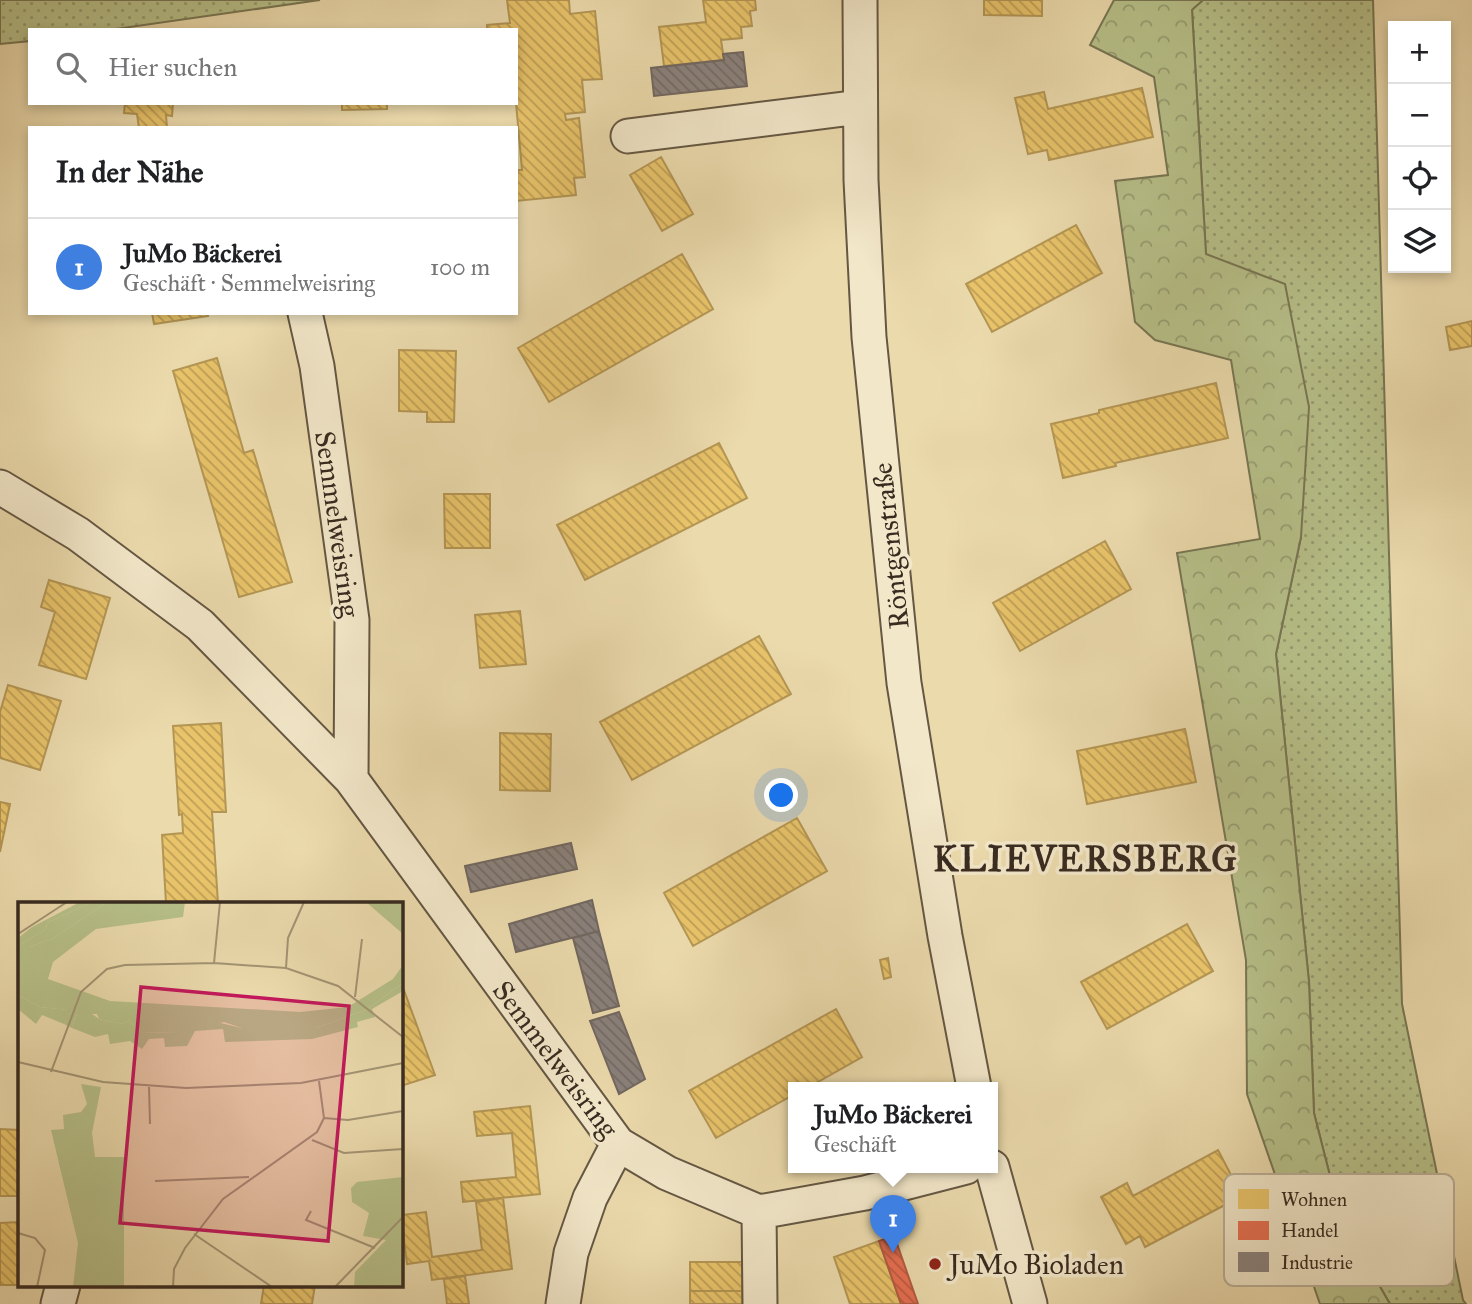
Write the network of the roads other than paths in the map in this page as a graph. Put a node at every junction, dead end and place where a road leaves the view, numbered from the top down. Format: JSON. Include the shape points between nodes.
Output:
{"nodes":[{"id":1,"x":860,"y":0,"type":"edge"},
{"id":2,"x":860,"y":107,"type":"junction"},
{"id":3,"x":628,"y":136,"type":"dead end"},
{"id":4,"x":305,"y":315,"type":"edge"},
{"id":5,"x":0,"y":487,"type":"edge"},
{"id":6,"x":351,"y":779,"type":"junction"},
{"id":7,"x":973,"y":1082,"type":"edge"},
{"id":8,"x":618,"y":1144,"type":"junction"},
{"id":9,"x":942,"y":1173,"type":"edge"},
{"id":10,"x":994,"y":1173,"type":"edge"},
{"id":11,"x":760,"y":1212,"type":"junction"},
{"id":12,"x":63,"y":1286,"type":"edge"},
{"id":13,"x":58,"y":1304,"type":"edge"},
{"id":14,"x":563,"y":1304,"type":"edge"},
{"id":15,"x":760,"y":1304,"type":"edge"},
{"id":16,"x":1030,"y":1304,"type":"edge"}],
"edges":[{"from":1,"to":2,"type":"street","name":"Röntgenstraße"},
{"from":2,"to":3,"type":"street"},
{"from":2,"to":7,"type":"street","name":"Röntgenstraße","via":[[869,337],[904,683]]},
{"from":4,"to":6,"type":"street","name":"Semmelweisring","via":[[317,366],[352,620]]},
{"from":5,"to":6,"type":"street","name":"Semmelweisring","via":[[78,534],[200,625]]},
{"from":6,"to":8,"type":"street","name":"Semmelweisring"},
{"from":8,"to":11,"type":"street","name":"Semmelweisring","via":[[667,1173]]},
{"from":8,"to":14,"type":"street","via":[[590,1198],[571,1253]]},
{"from":9,"to":11,"type":"street"},
{"from":10,"to":16,"type":"street"},
{"from":11,"to":15,"type":"street"},
{"from":12,"to":13,"type":"street"}]}
